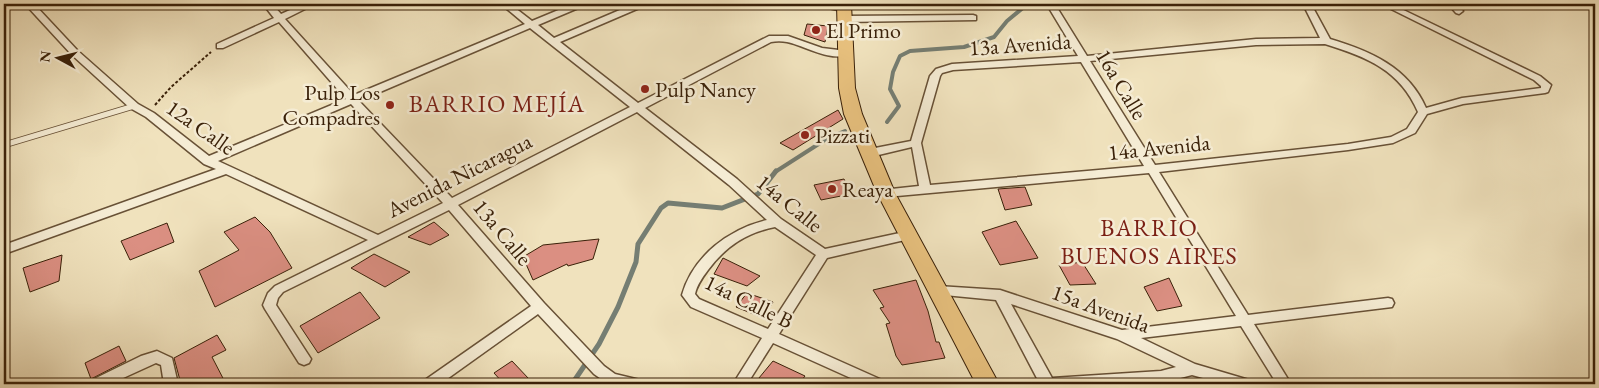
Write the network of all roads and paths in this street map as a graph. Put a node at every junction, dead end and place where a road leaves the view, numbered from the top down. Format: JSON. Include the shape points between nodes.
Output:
{"nodes":[{"id":1,"x":32,"y":4,"type":"edge"},
{"id":2,"x":267,"y":4,"type":"edge"},
{"id":3,"x":311,"y":4,"type":"edge"},
{"id":4,"x":504,"y":4,"type":"edge"},
{"id":5,"x":580,"y":4,"type":"edge"},
{"id":6,"x":641,"y":4,"type":"edge"},
{"id":7,"x":820,"y":4,"type":"edge"},
{"id":8,"x":1307,"y":4,"type":"edge"},
{"id":9,"x":1385,"y":4,"type":"edge"},
{"id":10,"x":1452,"y":4,"type":"edge"},
{"id":11,"x":1053,"y":8,"type":"dead end"},
{"id":12,"x":843,"y":10,"type":"edge"},
{"id":13,"x":1459,"y":11,"type":"dead end"},
{"id":14,"x":279,"y":18,"type":"junction"},
{"id":15,"x":973,"y":18,"type":"dead end"},
{"id":16,"x":532,"y":24,"type":"junction"},
{"id":17,"x":554,"y":41,"type":"junction"},
{"id":18,"x":1326,"y":41,"type":"junction"},
{"id":19,"x":220,"y":46,"type":"joint"},
{"id":20,"x":844,"y":53,"type":"junction"},
{"id":21,"x":1083,"y":59,"type":"junction"},
{"id":22,"x":352,"y":99,"type":"junction"},
{"id":23,"x":134,"y":106,"type":"junction"},
{"id":24,"x":637,"y":108,"type":"junction"},
{"id":25,"x":1423,"y":112,"type":"junction"},
{"id":26,"x":150,"y":115,"type":"junction"},
{"id":27,"x":916,"y":143,"type":"junction"},
{"id":28,"x":4,"y":145,"type":"edge"},
{"id":29,"x":870,"y":153,"type":"junction"},
{"id":30,"x":208,"y":161,"type":"junction"},
{"id":31,"x":1150,"y":169,"type":"junction"},
{"id":32,"x":225,"y":170,"type":"junction"},
{"id":33,"x":925,"y":189,"type":"junction"},
{"id":34,"x":886,"y":192,"type":"junction"},
{"id":35,"x":451,"y":204,"type":"junction"},
{"id":36,"x":777,"y":222,"type":"junction"},
{"id":37,"x":909,"y":235,"type":"junction"},
{"id":38,"x":379,"y":240,"type":"junction"},
{"id":39,"x":4,"y":250,"type":"edge"},
{"id":40,"x":823,"y":254,"type":"junction"},
{"id":41,"x":938,"y":291,"type":"junction"},
{"id":42,"x":1000,"y":295,"type":"junction"},
{"id":43,"x":1388,"y":304,"type":"dead end"},
{"id":44,"x":539,"y":307,"type":"junction"},
{"id":45,"x":1246,"y":321,"type":"junction"},
{"id":46,"x":1122,"y":335,"type":"junction"},
{"id":47,"x":771,"y":336,"type":"junction"},
{"id":48,"x":572,"y":342,"type":"joint"},
{"id":49,"x":304,"y":359,"type":"dead end"},
{"id":50,"x":1192,"y":369,"type":"junction"},
{"id":51,"x":610,"y":382,"type":"edge"},
{"id":52,"x":97,"y":384,"type":"edge"},
{"id":53,"x":170,"y":384,"type":"edge"},
{"id":54,"x":430,"y":384,"type":"edge"},
{"id":55,"x":635,"y":384,"type":"edge"},
{"id":56,"x":740,"y":384,"type":"edge"},
{"id":57,"x":877,"y":384,"type":"edge"},
{"id":58,"x":988,"y":384,"type":"edge"},
{"id":59,"x":1048,"y":384,"type":"edge"},
{"id":60,"x":1244,"y":384,"type":"edge"},
{"id":61,"x":1284,"y":384,"type":"edge"}],
"edges":[{"from":1,"to":23,"type":"street","name":"12a Calle","via":[[75,52]]},
{"from":2,"to":14,"type":"street","name":"13a Calle"},
{"from":3,"to":14,"type":"street"},
{"from":4,"to":16,"type":"street","name":"14a Calle"},
{"from":5,"to":16,"type":"street"},
{"from":6,"to":17,"type":"street"},
{"from":7,"to":12,"type":"street"},
{"from":8,"to":18,"type":"street"},
{"from":9,"to":25,"type":"street","via":[[1546,85],[1545,90],[1462,100]]},
{"from":10,"to":13,"type":"street"},
{"from":11,"to":21,"type":"street","name":"16a Calle"},
{"from":12,"to":15,"type":"street"},
{"from":12,"to":20,"type":"main road"},
{"from":14,"to":19,"type":"street"},
{"from":14,"to":22,"type":"street","name":"13a Calle"},
{"from":16,"to":17,"type":"street","name":"14a Calle"},
{"from":16,"to":22,"type":"street"},
{"from":17,"to":24,"type":"street","name":"14a Calle"},
{"from":18,"to":21,"type":"street","name":"13a Avenida","via":[[1256,42]]},
{"from":18,"to":25,"type":"street","name":"13a Avenida","via":[[1380,62],[1400,76],[1416,96]]},
{"from":19,"to":26,"type":"path","via":[[171,87]]},
{"from":20,"to":24,"type":"street","name":"Avenida Nicaragua","via":[[826,52],[791,39],[770,39]]},
{"from":20,"to":29,"type":"main road","via":[[846,88]]},
{"from":21,"to":27,"type":"street","name":"13a Avenida","via":[[943,69],[935,76]]},
{"from":21,"to":31,"type":"street","name":"16a Calle"},
{"from":22,"to":30,"type":"street"},
{"from":22,"to":35,"type":"street","name":"13a Calle"},
{"from":23,"to":26,"type":"street","name":"12a Calle"},
{"from":23,"to":28,"type":"lane"},
{"from":24,"to":35,"type":"street","name":"Avenida Nicaragua"},
{"from":24,"to":36,"type":"street","name":"14a Calle","via":[[733,182]]},
{"from":25,"to":31,"type":"street","name":"14a Avenida","via":[[1411,131],[1393,140],[1348,148]]},
{"from":26,"to":30,"type":"street","name":"12a Calle"},
{"from":27,"to":29,"type":"street"},
{"from":27,"to":33,"type":"street","name":"13a Avenida"},
{"from":29,"to":34,"type":"main road"},
{"from":30,"to":32,"type":"street","name":"12a Calle"},
{"from":31,"to":33,"type":"street","name":"14a Avenida"},
{"from":31,"to":45,"type":"street","name":"16a Calle"},
{"from":32,"to":38,"type":"street","name":"12a Calle"},
{"from":32,"to":39,"type":"street"},
{"from":33,"to":34,"type":"street","name":"14a Avenida"},
{"from":34,"to":37,"type":"main road"},
{"from":35,"to":38,"type":"street","name":"Avenida Nicaragua"},
{"from":35,"to":44,"type":"street","name":"13a Calle"},
{"from":36,"to":40,"type":"street","name":"14a Calle"},
{"from":36,"to":47,"type":"street","name":"14a Calle B","via":[[738,233],[718,248],[690,284],[688,295],[695,303]]},
{"from":37,"to":40,"type":"street"},
{"from":37,"to":41,"type":"main road"},
{"from":38,"to":49,"type":"street","name":"Avenida Nicaragua","via":[[279,289],[272,296],[269,305]]},
{"from":40,"to":47,"type":"street"},
{"from":41,"to":42,"type":"street","name":"15a Avenida"},
{"from":41,"to":58,"type":"main road"},
{"from":42,"to":46,"type":"street","name":"15a Avenida"},
{"from":42,"to":59,"type":"street"},
{"from":43,"to":45,"type":"street"},
{"from":44,"to":48,"type":"street","name":"13a Calle"},
{"from":44,"to":54,"type":"street"},
{"from":45,"to":46,"type":"street"},
{"from":45,"to":61,"type":"street","name":"16a Calle"},
{"from":46,"to":50,"type":"street","name":"15a Avenida"},
{"from":47,"to":56,"type":"street"},
{"from":47,"to":57,"type":"street","name":"14a Calle B"},
{"from":48,"to":51,"type":"street","name":"13a Calle"},
{"from":50,"to":59,"type":"street","via":[[1161,377]]},
{"from":50,"to":60,"type":"street","name":"15a Avenida"},
{"from":51,"to":55,"type":"street","name":"13a Calle"},
{"from":52,"to":53,"type":"street","via":[[156,358],[166,362]]}]}
